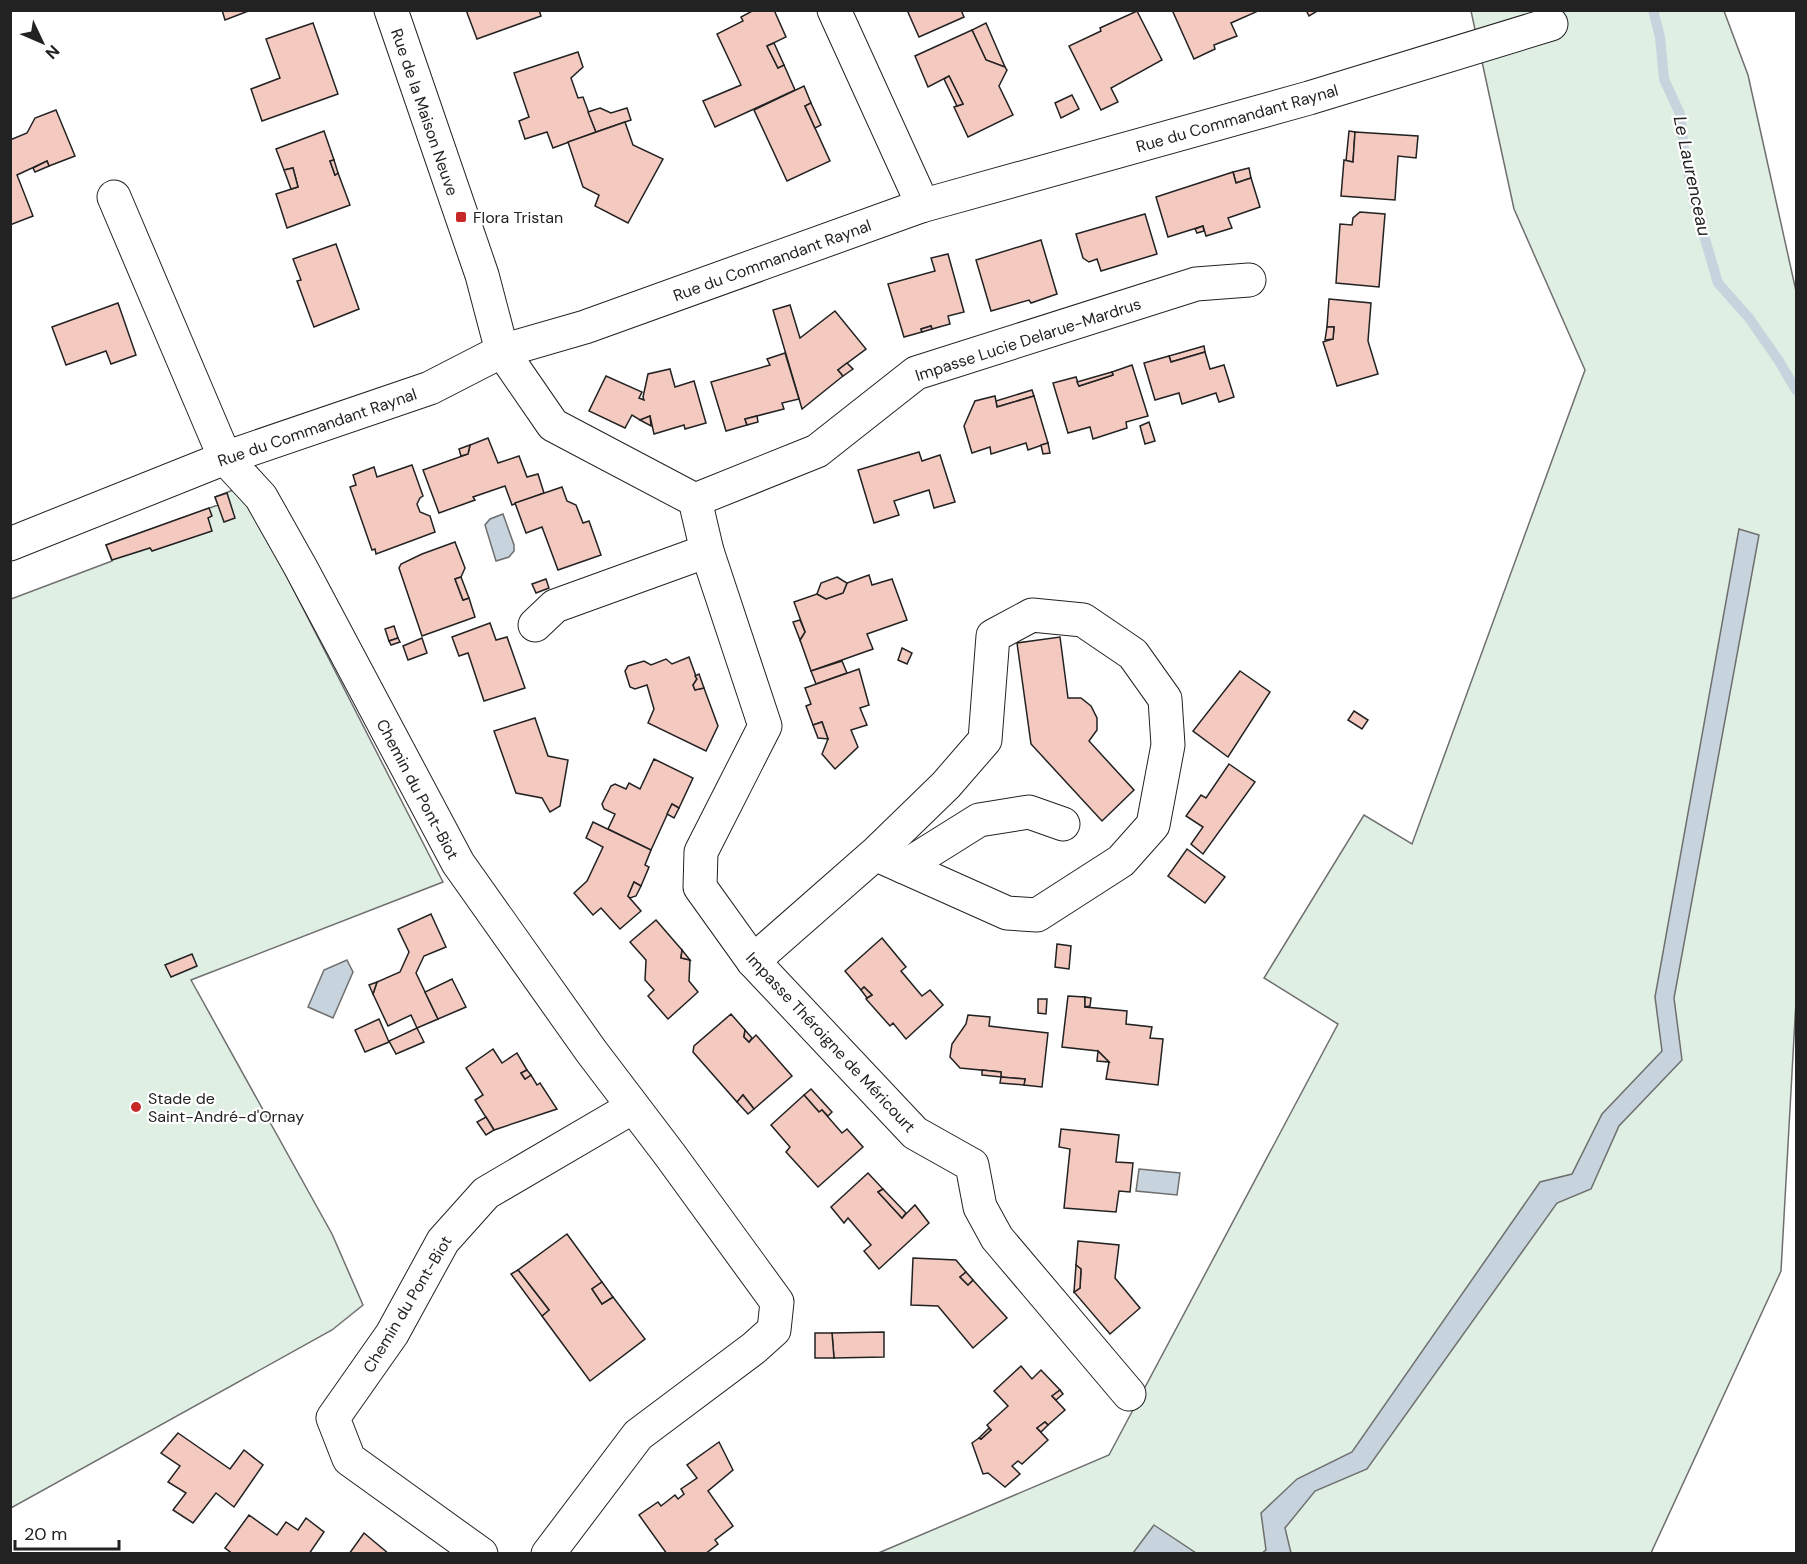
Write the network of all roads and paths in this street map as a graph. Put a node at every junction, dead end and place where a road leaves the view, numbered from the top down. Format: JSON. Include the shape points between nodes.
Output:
{"nodes":[{"id":1,"x":390,"y":10,"type":"edge"},
{"id":2,"x":834,"y":10,"type":"edge"},
{"id":3,"x":1513,"y":22,"type":"edge"},
{"id":4,"x":1551,"y":24,"type":"dead end"},
{"id":5,"x":114,"y":197,"type":"dead end"},
{"id":6,"x":921,"y":206,"type":"junction"},
{"id":7,"x":1249,"y":280,"type":"dead end"},
{"id":8,"x":502,"y":351,"type":"junction"},
{"id":9,"x":225,"y":458,"type":"junction"},
{"id":10,"x":695,"y":500,"type":"junction"},
{"id":11,"x":10,"y":544,"type":"edge"},
{"id":12,"x":707,"y":551,"type":"junction"},
{"id":13,"x":535,"y":625,"type":"dead end"},
{"id":14,"x":1063,"y":824,"type":"dead end"},
{"id":15,"x":890,"y":860,"type":"junction"},
{"id":16,"x":753,"y":961,"type":"junction"},
{"id":17,"x":633,"y":1107,"type":"junction"},
{"id":18,"x":1129,"y":1394,"type":"dead end"},
{"id":19,"x":481,"y":1554,"type":"edge"},
{"id":20,"x":548,"y":1554,"type":"edge"}],
"edges":[{"from":1,"to":8,"type":"street","name":"Rue de la Maison Neuve","via":[[482,275]]},
{"from":2,"to":6,"type":"street"},
{"from":3,"to":4,"type":"street","name":"Rue du Commandant Raynal"},
{"from":3,"to":6,"type":"street","name":"Rue du Commandant Raynal","via":[[1309,98]]},
{"from":5,"to":9,"type":"street","name":"Chemin du Pont-Biot"},
{"from":6,"to":8,"type":"street","name":"Rue du Commandant Raynal","via":[[585,327]]},
{"from":7,"to":10,"type":"street","name":"Impasse Lucie Delarue-Mardrus","via":[[1196,284],[916,373],[817,451]]},
{"from":8,"to":9,"type":"street","name":"Rue du Commandant Raynal","via":[[430,388]]},
{"from":8,"to":10,"type":"street","via":[[553,425]]},
{"from":9,"to":11,"type":"street","name":"Rue du Commandant Raynal"},
{"from":9,"to":17,"type":"street","name":"Chemin du Pont-Biot","via":[[261,497],[458,863]]},
{"from":10,"to":12,"type":"street","name":"Impasse Théroigne de Méricourt"},
{"from":12,"to":13,"type":"street","via":[[555,606]]},
{"from":12,"to":16,"type":"street","name":"Impasse Théroigne de Méricourt","via":[[765,726],[700,852],[700,887]]},
{"from":14,"to":15,"type":"street","via":[[1029,812],[979,820]]},
{"from":15,"to":15,"type":"street","via":[[985,740],[993,636],[1032,615],[1083,620],[1132,654],[1165,699],[1168,745],[1153,825],[1121,861],[1037,915],[1007,913]]},
{"from":15,"to":16,"type":"street"},
{"from":16,"to":18,"type":"street","name":"Impasse Théroigne de Méricourt","via":[[915,1133],[972,1165],[980,1207],[997,1239]]},
{"from":17,"to":19,"type":"street","name":"Chemin du Pont-Biot","via":[[486,1193],[443,1241],[392,1334],[333,1418],[349,1459]]},
{"from":17,"to":20,"type":"street","name":"Chemin du Pont-Biot","via":[[777,1302],[774,1330],[638,1435]]}]}
